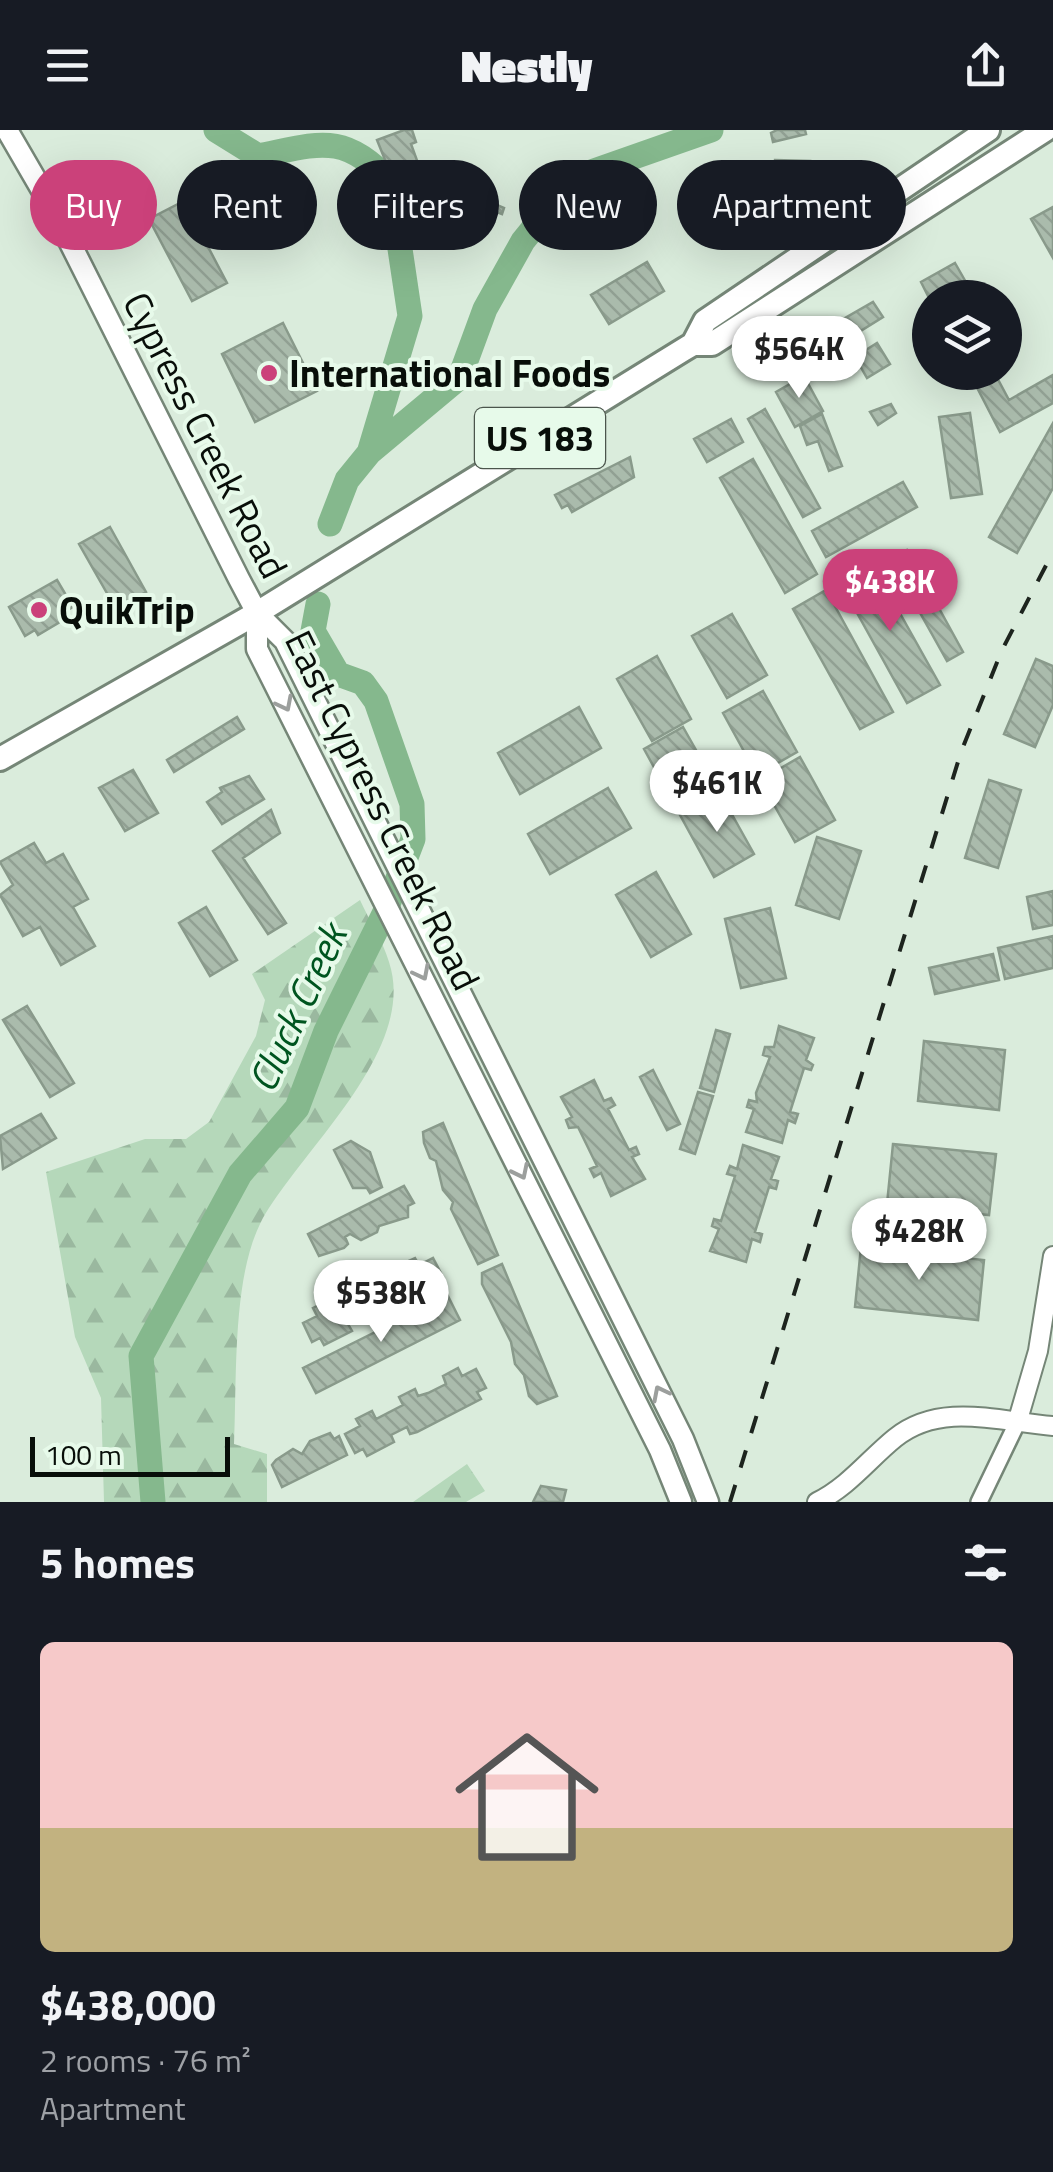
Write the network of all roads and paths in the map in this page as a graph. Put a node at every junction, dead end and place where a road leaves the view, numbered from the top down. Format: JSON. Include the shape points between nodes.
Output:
{"nodes":[{"id":1,"x":7,"y":130,"type":"edge"},
{"id":2,"x":988,"y":130,"type":"edge"},
{"id":3,"x":1046,"y":130,"type":"edge"},
{"id":4,"x":693,"y":344,"type":"junction"},
{"id":5,"x":257,"y":613,"type":"junction"},
{"id":6,"x":0,"y":759,"type":"edge"},
{"id":7,"x":504,"y":1078,"type":"junction"},
{"id":8,"x":478,"y":1084,"type":"junction"},
{"id":9,"x":1053,"y":1256,"type":"edge"},
{"id":10,"x":1017,"y":1423,"type":"junction"},
{"id":11,"x":1053,"y":1426,"type":"edge"},
{"id":12,"x":705,"y":1492,"type":"edge"},
{"id":13,"x":681,"y":1502,"type":"edge"},
{"id":14,"x":817,"y":1502,"type":"edge"},
{"id":15,"x":980,"y":1502,"type":"edge"}],
"edges":[{"from":1,"to":5,"type":"main road","name":"Cypress Creek Road"},
{"from":2,"to":4,"type":"main road","number":"US 183","via":[[705,321]]},
{"from":3,"to":4,"type":"main road","number":"US 183","via":[[712,344]]},
{"from":4,"to":5,"type":"main road","number":"US 183"},
{"from":5,"to":6,"type":"main road","number":"US 183"},
{"from":5,"to":7,"type":"main road","name":"East Cypress Creek Road","via":[[285,641]]},
{"from":5,"to":8,"type":"main road","name":"East Cypress Creek Road","one_way":true,"via":[[257,649]]},
{"from":7,"to":8,"type":"main road"},
{"from":12,"to":7,"type":"main road","name":"East Cypress Creek Road","one_way":true},
{"from":8,"to":13,"type":"main road","name":"East Cypress Creek Road","one_way":true},
{"from":9,"to":10,"type":"street"},
{"from":10,"to":11,"type":"street"},
{"from":10,"to":14,"type":"street","via":[[963,1415],[911,1427]]},
{"from":10,"to":15,"type":"street"}]}
